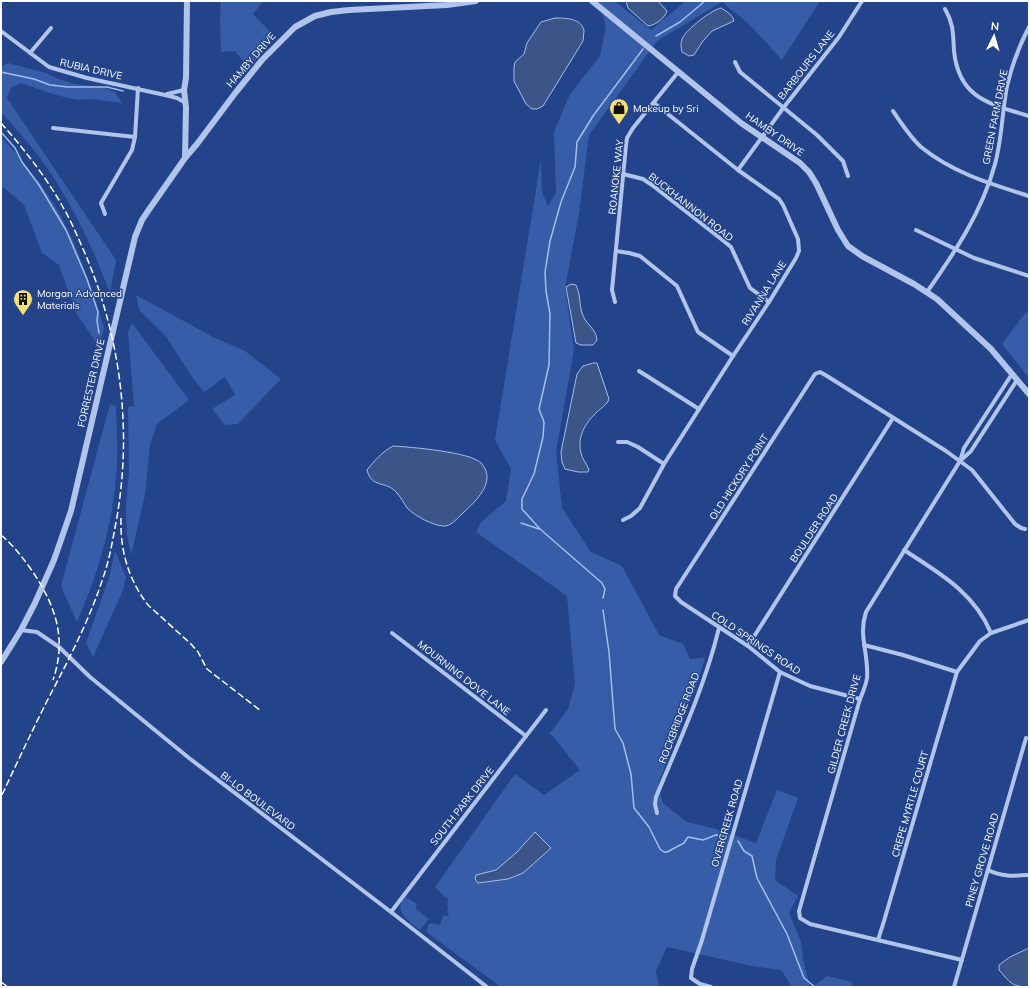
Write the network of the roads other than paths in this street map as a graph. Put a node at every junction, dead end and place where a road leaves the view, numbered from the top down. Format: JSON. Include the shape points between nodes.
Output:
{"nodes":[{"id":1,"x":187,"y":1,"type":"edge"},
{"id":2,"x":476,"y":1,"type":"edge"},
{"id":3,"x":592,"y":1,"type":"edge"},
{"id":4,"x":862,"y":1,"type":"edge"},
{"id":5,"x":447,"y":3,"type":"edge"},
{"id":6,"x":945,"y":10,"type":"dead end"},
{"id":7,"x":1029,"y":27,"type":"edge"},
{"id":8,"x":51,"y":28,"type":"dead end"},
{"id":9,"x":1,"y":31,"type":"edge"},
{"id":10,"x":30,"y":53,"type":"junction"},
{"id":11,"x":736,"y":62,"type":"dead end"},
{"id":12,"x":679,"y":72,"type":"junction"},
{"id":13,"x":186,"y":78,"type":"junction"},
{"id":14,"x":138,"y":88,"type":"junction"},
{"id":15,"x":184,"y":90,"type":"junction"},
{"id":16,"x":165,"y":95,"type":"junction"},
{"id":17,"x":654,"y":103,"type":"junction"},
{"id":18,"x":185,"y":104,"type":"junction"},
{"id":19,"x":784,"y":107,"type":"junction"},
{"id":20,"x":1004,"y":108,"type":"junction"},
{"id":21,"x":893,"y":110,"type":"dead end"},
{"id":22,"x":1029,"y":116,"type":"edge"},
{"id":23,"x":53,"y":128,"type":"dead end"},
{"id":24,"x":134,"y":137,"type":"junction"},
{"id":25,"x":762,"y":137,"type":"junction"},
{"id":26,"x":185,"y":158,"type":"junction"},
{"id":27,"x":738,"y":170,"type":"junction"},
{"id":28,"x":623,"y":174,"type":"junction"},
{"id":29,"x":848,"y":176,"type":"dead end"},
{"id":30,"x":988,"y":183,"type":"junction"},
{"id":31,"x":1029,"y":196,"type":"edge"},
{"id":32,"x":105,"y":214,"type":"dead end"},
{"id":33,"x":916,"y":230,"type":"dead end"},
{"id":34,"x":956,"y":250,"type":"junction"},
{"id":35,"x":616,"y":251,"type":"junction"},
{"id":36,"x":1029,"y":276,"type":"edge"},
{"id":37,"x":927,"y":292,"type":"junction"},
{"id":38,"x":615,"y":302,"type":"dead end"},
{"id":39,"x":769,"y":302,"type":"junction"},
{"id":40,"x":733,"y":356,"type":"junction"},
{"id":41,"x":639,"y":371,"type":"dead end"},
{"id":42,"x":1012,"y":374,"type":"junction"},
{"id":43,"x":1017,"y":380,"type":"junction"},
{"id":44,"x":1029,"y":394,"type":"edge"},
{"id":45,"x":699,"y":409,"type":"junction"},
{"id":46,"x":893,"y":418,"type":"junction"},
{"id":47,"x":618,"y":442,"type":"dead end"},
{"id":48,"x":960,"y":461,"type":"junction"},
{"id":49,"x":664,"y":464,"type":"junction"},
{"id":50,"x":623,"y":520,"type":"dead end"},
{"id":51,"x":1025,"y":529,"type":"dead end"},
{"id":52,"x":904,"y":550,"type":"junction"},
{"id":53,"x":675,"y":593,"type":"joint"},
{"id":54,"x":1029,"y":620,"type":"edge"},
{"id":55,"x":719,"y":628,"type":"junction"},
{"id":56,"x":21,"y":630,"type":"junction"},
{"id":57,"x":392,"y":633,"type":"dead end"},
{"id":58,"x":991,"y":633,"type":"junction"},
{"id":59,"x":864,"y":645,"type":"junction"},
{"id":60,"x":748,"y":646,"type":"junction"},
{"id":61,"x":1,"y":662,"type":"edge"},
{"id":62,"x":780,"y":672,"type":"junction"},
{"id":63,"x":957,"y":672,"type":"junction"},
{"id":64,"x":860,"y":699,"type":"junction"},
{"id":65,"x":546,"y":710,"type":"dead end"},
{"id":66,"x":526,"y":736,"type":"junction"},
{"id":67,"x":1026,"y":738,"type":"dead end"},
{"id":68,"x":657,"y":813,"type":"dead end"},
{"id":69,"x":988,"y":870,"type":"junction"},
{"id":70,"x":1029,"y":875,"type":"edge"},
{"id":71,"x":391,"y":912,"type":"junction"},
{"id":72,"x":878,"y":940,"type":"junction"},
{"id":73,"x":962,"y":960,"type":"junction"},
{"id":74,"x":487,"y":987,"type":"edge"},
{"id":75,"x":711,"y":987,"type":"edge"},
{"id":76,"x":954,"y":987,"type":"edge"}],
"edges":[{"from":1,"to":13,"type":"street"},
{"from":2,"to":5,"type":"street","name":"HAMBY DRIVE"},
{"from":3,"to":12,"type":"street","name":"HAMBY DRIVE"},
{"from":4,"to":19,"type":"street","name":"BARBOURS LANE","via":[[838,37]]},
{"from":5,"to":26,"type":"street","name":"HAMBY DRIVE","via":[[349,10],[322,14],[305,21],[286,35],[262,60]]},
{"from":6,"to":20,"type":"street","via":[[952,25],[959,75],[970,91],[979,98]]},
{"from":7,"to":20,"type":"street","name":"GREEN FARM DRIVE","via":[[1013,65]]},
{"from":8,"to":10,"type":"street"},
{"from":9,"to":10,"type":"street","name":"RUBIA DRIVE"},
{"from":10,"to":14,"type":"street","name":"RUBIA DRIVE","via":[[49,68]]},
{"from":11,"to":19,"type":"street","via":[[740,72]]},
{"from":12,"to":17,"type":"street","name":"ROANOKE WAY"},
{"from":12,"to":25,"type":"street","name":"HAMBY DRIVE"},
{"from":13,"to":15,"type":"street"},
{"from":13,"to":18,"type":"street","via":[[188,102]]},
{"from":14,"to":16,"type":"street","name":"RUBIA DRIVE"},
{"from":14,"to":24,"type":"street"},
{"from":15,"to":16,"type":"street","name":"RUBIA DRIVE"},
{"from":15,"to":18,"type":"street"},
{"from":16,"to":18,"type":"street","name":"RUBIA DRIVE","via":[[178,98]]},
{"from":17,"to":27,"type":"street","name":"RIVANNA LANE"},
{"from":17,"to":28,"type":"street","name":"ROANOKE WAY","via":[[629,133]]},
{"from":18,"to":26,"type":"street"},
{"from":19,"to":25,"type":"street","name":"BARBOURS LANE"},
{"from":19,"to":29,"type":"street","via":[[843,161]]},
{"from":20,"to":22,"type":"street"},
{"from":20,"to":30,"type":"street","name":"GREEN FARM DRIVE","via":[[999,147]]},
{"from":21,"to":30,"type":"street","via":[[920,146],[958,171]]},
{"from":23,"to":24,"type":"street"},
{"from":24,"to":32,"type":"street","via":[[132,150],[101,203]]},
{"from":25,"to":27,"type":"street","name":"BARBOURS LANE"},
{"from":25,"to":37,"type":"street","name":"HAMBY DRIVE","via":[[809,172],[848,246]]},
{"from":26,"to":56,"type":"street","name":"FORRESTER DRIVE","via":[[142,220],[135,237],[71,511],[54,560]]},
{"from":27,"to":39,"type":"street","name":"RIVANNA LANE","via":[[778,198],[798,239],[799,251]]},
{"from":28,"to":35,"type":"street","name":"ROANOKE WAY"},
{"from":28,"to":39,"type":"street","name":"BUCKHANNON ROAD","via":[[652,184],[731,247],[750,288]]},
{"from":30,"to":31,"type":"street"},
{"from":30,"to":34,"type":"street","name":"GREEN FARM DRIVE","via":[[973,221]]},
{"from":33,"to":34,"type":"street"},
{"from":34,"to":36,"type":"street"},
{"from":34,"to":37,"type":"street","name":"GREEN FARM DRIVE"},
{"from":35,"to":38,"type":"street","name":"ROANOKE WAY","via":[[612,290]]},
{"from":35,"to":40,"type":"street","via":[[640,256],[677,286],[698,332]]},
{"from":37,"to":42,"type":"street","name":"HAMBY DRIVE","via":[[991,349]]},
{"from":39,"to":40,"type":"street","name":"RIVANNA LANE"},
{"from":40,"to":45,"type":"street","name":"RIVANNA LANE"},
{"from":41,"to":45,"type":"street"},
{"from":42,"to":43,"type":"street","name":"HAMBY DRIVE"},
{"from":42,"to":48,"type":"street","name":"GILDER CREEK DRIVE","via":[[964,448]]},
{"from":43,"to":44,"type":"street","name":"HAMBY DRIVE"},
{"from":43,"to":48,"type":"street","name":"GILDER CREEK DRIVE","via":[[971,451]]},
{"from":45,"to":49,"type":"street","name":"RIVANNA LANE"},
{"from":46,"to":48,"type":"street"},
{"from":46,"to":53,"type":"street","name":"OLD HICKORY POINT","via":[[827,376],[818,372],[815,374]]},
{"from":46,"to":60,"type":"street","name":"BOULDER ROAD"},
{"from":47,"to":49,"type":"street","via":[[627,442],[638,447]]},
{"from":48,"to":51,"type":"street","via":[[972,470],[1015,524]]},
{"from":48,"to":52,"type":"street","name":"GILDER CREEK DRIVE"},
{"from":49,"to":50,"type":"street","name":"RIVANNA LANE","via":[[640,508]]},
{"from":52,"to":58,"type":"street","via":[[960,588],[987,622]]},
{"from":52,"to":59,"type":"street","name":"GILDER CREEK DRIVE","via":[[866,612],[862,628]]},
{"from":53,"to":55,"type":"street","name":"COLD SPRINGS ROAD","via":[[678,600]]},
{"from":54,"to":58,"type":"street"},
{"from":55,"to":60,"type":"street","name":"COLD SPRINGS ROAD"},
{"from":55,"to":68,"type":"street","name":"ROCKBRIDGE ROAD","via":[[693,708],[656,797]]},
{"from":56,"to":61,"type":"street","name":"FORRESTER DRIVE"},
{"from":56,"to":71,"type":"street","name":"BI-LO BOULEVARD","via":[[37,632],[59,647],[90,677],[189,758]]},
{"from":57,"to":66,"type":"street","name":"MOURNING DOVE LANE"},
{"from":58,"to":63,"type":"street","via":[[980,641]]},
{"from":59,"to":63,"type":"street"},
{"from":59,"to":64,"type":"street","name":"GILDER CREEK DRIVE","via":[[867,676]]},
{"from":60,"to":62,"type":"street","name":"COLD SPRINGS ROAD"},
{"from":62,"to":64,"type":"street","name":"COLD SPRINGS ROAD","via":[[810,686]]},
{"from":62,"to":75,"type":"street","name":"OVERCREEK ROAD","via":[[692,969],[691,978]]},
{"from":63,"to":72,"type":"street","name":"CREPE MYRTLE COURT"},
{"from":64,"to":72,"type":"street","name":"GILDER CREEK DRIVE","via":[[799,911],[800,918],[810,924]]},
{"from":65,"to":66,"type":"street","name":"SOUTH PARK DRIVE"},
{"from":66,"to":71,"type":"street","name":"SOUTH PARK DRIVE"},
{"from":67,"to":69,"type":"street","name":"PINEY GROVE ROAD"},
{"from":69,"to":70,"type":"street","via":[[998,875]]},
{"from":69,"to":73,"type":"street","name":"PINEY GROVE ROAD"},
{"from":71,"to":74,"type":"street","name":"BI-LO BOULEVARD"},
{"from":72,"to":73,"type":"street"},
{"from":73,"to":76,"type":"street","name":"PINEY GROVE ROAD"}]}
